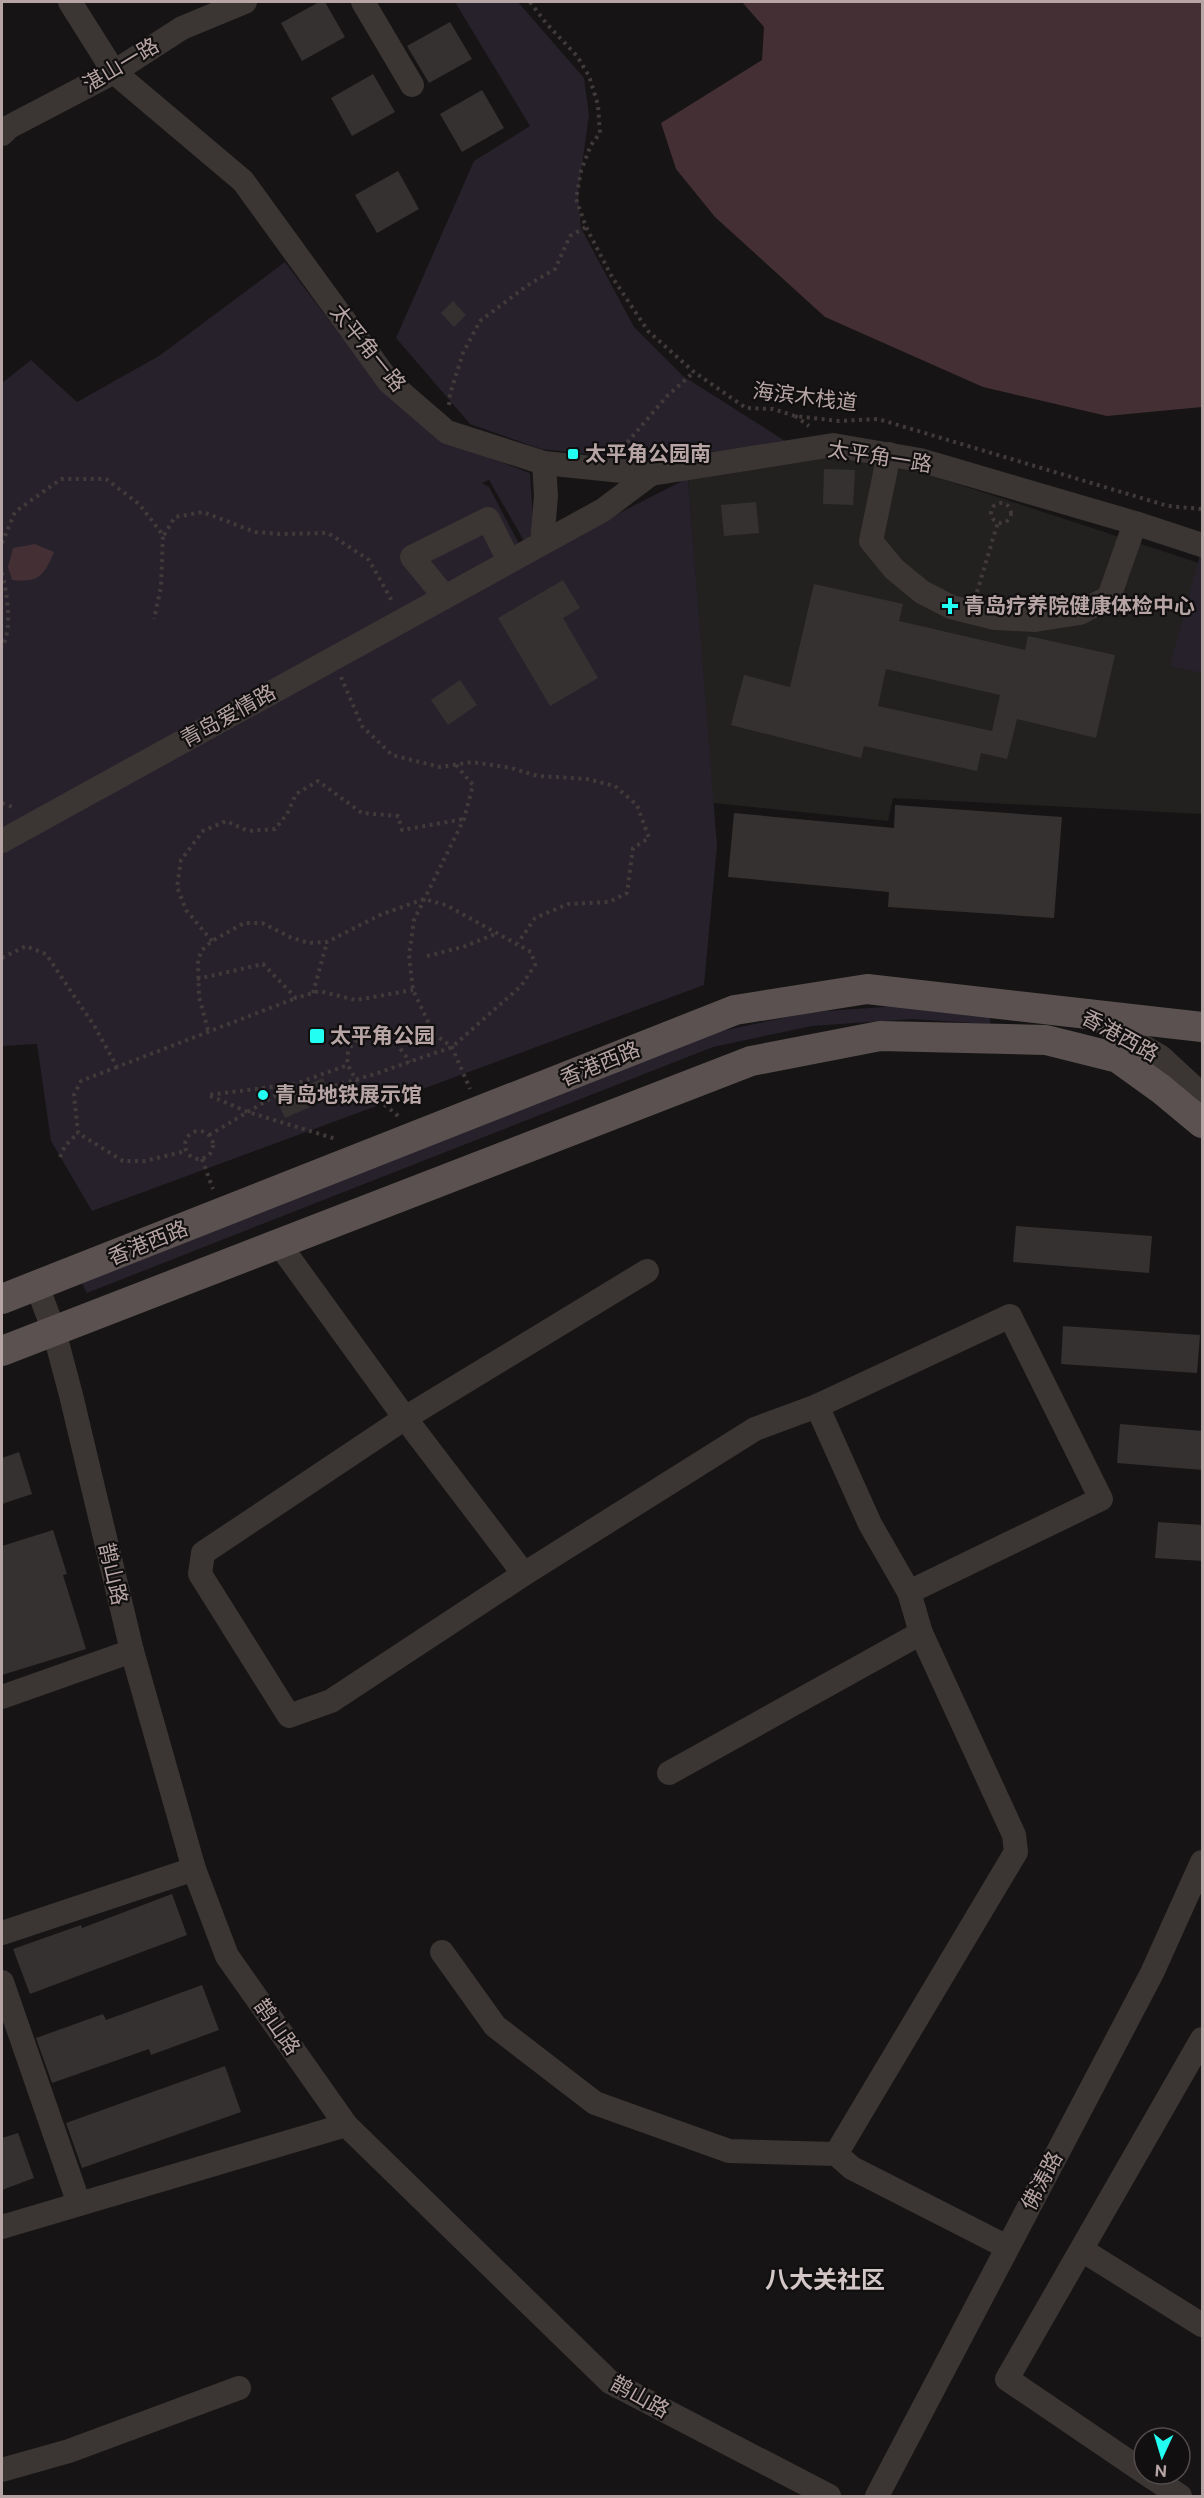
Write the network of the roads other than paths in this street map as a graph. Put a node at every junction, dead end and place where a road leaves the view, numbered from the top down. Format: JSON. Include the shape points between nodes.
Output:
{"nodes":[{"id":1,"x":70,"y":2,"type":"edge"},
{"id":2,"x":245,"y":2,"type":"edge"},
{"id":3,"x":363,"y":2,"type":"edge"},
{"id":4,"x":114,"y":72,"type":"junction"},
{"id":5,"x":412,"y":85,"type":"dead end"},
{"id":6,"x":2,"y":135,"type":"edge"},
{"id":7,"x":889,"y":454,"type":"junction"},
{"id":8,"x":544,"y":463,"type":"junction"},
{"id":9,"x":651,"y":474,"type":"junction"},
{"id":10,"x":1135,"y":523,"type":"junction"},
{"id":11,"x":542,"y":543,"type":"junction"},
{"id":12,"x":1203,"y":545,"type":"edge"},
{"id":13,"x":509,"y":561,"type":"junction"},
{"id":14,"x":449,"y":594,"type":"junction"},
{"id":15,"x":2,"y":841,"type":"edge"},
{"id":16,"x":1086,"y":1012,"type":"junction"},
{"id":17,"x":1203,"y":1027,"type":"edge"},
{"id":18,"x":1203,"y":1095,"type":"edge"},
{"id":19,"x":1203,"y":1123,"type":"edge"},
{"id":20,"x":279,"y":1244,"type":"junction"},
{"id":21,"x":647,"y":1271,"type":"dead end"},
{"id":22,"x":38,"y":1286,"type":"junction"},
{"id":23,"x":2,"y":1299,"type":"edge"},
{"id":24,"x":54,"y":1331,"type":"junction"},
{"id":25,"x":2,"y":1351,"type":"edge"},
{"id":26,"x":817,"y":1406,"type":"junction"},
{"id":27,"x":405,"y":1418,"type":"junction"},
{"id":28,"x":524,"y":1574,"type":"junction"},
{"id":29,"x":909,"y":1592,"type":"junction"},
{"id":30,"x":921,"y":1633,"type":"junction"},
{"id":31,"x":132,"y":1651,"type":"junction"},
{"id":32,"x":2,"y":1697,"type":"edge"},
{"id":33,"x":669,"y":1773,"type":"dead end"},
{"id":34,"x":1203,"y":1862,"type":"edge"},
{"id":35,"x":194,"y":1869,"type":"junction"},
{"id":36,"x":2,"y":1933,"type":"edge"},
{"id":37,"x":442,"y":1952,"type":"dead end"},
{"id":38,"x":2,"y":1982,"type":"edge"},
{"id":39,"x":1203,"y":2039,"type":"edge"},
{"id":40,"x":346,"y":2125,"type":"junction"},
{"id":41,"x":836,"y":2154,"type":"junction"},
{"id":42,"x":79,"y":2204,"type":"junction"},
{"id":43,"x":2,"y":2227,"type":"edge"},
{"id":44,"x":1007,"y":2247,"type":"junction"},
{"id":45,"x":1082,"y":2250,"type":"junction"},
{"id":46,"x":1203,"y":2325,"type":"edge"},
{"id":47,"x":239,"y":2388,"type":"dead end"},
{"id":48,"x":1132,"y":2464,"type":"edge"},
{"id":49,"x":2,"y":2470,"type":"edge"},
{"id":50,"x":1165,"y":2486,"type":"edge"},
{"id":51,"x":829,"y":2496,"type":"edge"},
{"id":52,"x":877,"y":2496,"type":"edge"},
{"id":53,"x":1180,"y":2496,"type":"edge"}],
"edges":[{"from":1,"to":4,"type":"street","name":"太平角一路"},
{"from":2,"to":4,"type":"street","name":"湛山一路","via":[[182,27]]},
{"from":3,"to":5,"type":"street"},
{"from":4,"to":6,"type":"street","name":"湛山一路","via":[[9,127]]},
{"from":4,"to":8,"type":"street","name":"太平角一路","via":[[243,181],[388,382],[447,432]]},
{"from":7,"to":9,"type":"street","name":"太平角一路","via":[[833,445]]},
{"from":7,"to":10,"type":"street","name":"太平角一路"},
{"from":7,"to":10,"type":"street","via":[[871,541],[894,569],[922,592],[951,607],[995,618],[1035,620],[1080,613],[1109,597]]},
{"from":8,"to":9,"type":"street","name":"太平角一路"},
{"from":8,"to":11,"type":"street"},
{"from":9,"to":11,"type":"street","name":"青岛爱情路","via":[[603,510]]},
{"from":10,"to":12,"type":"street","name":"太平角一路"},
{"from":11,"to":13,"type":"street","name":"青岛爱情路"},
{"from":13,"to":14,"type":"street","name":"青岛爱情路"},
{"from":13,"to":14,"type":"street","via":[[488,519],[412,557]]},
{"from":14,"to":15,"type":"street","name":"青岛爱情路"},
{"from":16,"to":17,"type":"main road"},
{"from":16,"to":18,"type":"street","name":"香港西路","via":[[1161,1057]]},
{"from":16,"to":22,"type":"main road","name":"香港西路","via":[[867,989],[735,1010]]},
{"from":19,"to":20,"type":"main road","name":"香港西路","via":[[1118,1058],[1046,1040],[880,1036],[751,1061]]},
{"from":20,"to":24,"type":"main road","name":"香港西路"},
{"from":20,"to":27,"type":"street"},
{"from":21,"to":27,"type":"street"},
{"from":22,"to":23,"type":"main road","name":"香港西路"},
{"from":22,"to":24,"type":"street","name":"鹊山路"},
{"from":24,"to":25,"type":"main road","name":"香港西路"},
{"from":24,"to":31,"type":"street","name":"鹊山路"},
{"from":26,"to":28,"type":"street","via":[[755,1429]]},
{"from":26,"to":29,"type":"street","via":[[870,1524]]},
{"from":26,"to":29,"type":"street","via":[[1010,1316],[1092,1477],[1101,1498]]},
{"from":27,"to":28,"type":"street"},
{"from":27,"to":28,"type":"street","via":[[203,1553],[200,1574],[289,1716],[331,1701]]},
{"from":29,"to":30,"type":"street"},
{"from":30,"to":33,"type":"street"},
{"from":30,"to":41,"type":"street","via":[[1014,1835],[1016,1852]]},
{"from":31,"to":32,"type":"street"},
{"from":31,"to":35,"type":"street","name":"鹊山路"},
{"from":34,"to":44,"type":"street","name":"佛涛路","via":[[1152,1972]]},
{"from":35,"to":36,"type":"street"},
{"from":35,"to":40,"type":"street","name":"鹊山路","via":[[226,1956]]},
{"from":37,"to":41,"type":"street","via":[[495,2026],[595,2103],[729,2151]]},
{"from":38,"to":42,"type":"street"},
{"from":39,"to":45,"type":"street"},
{"from":40,"to":42,"type":"street"},
{"from":40,"to":51,"type":"street","name":"鹊山路","via":[[609,2382]]},
{"from":41,"to":44,"type":"street","via":[[852,2168]]},
{"from":42,"to":43,"type":"street"},
{"from":44,"to":52,"type":"street","name":"佛涛路"},
{"from":45,"to":46,"type":"street"},
{"from":45,"to":48,"type":"street","via":[[1007,2379]]},
{"from":47,"to":49,"type":"street","via":[[69,2451]]},
{"from":50,"to":53,"type":"street"}]}
